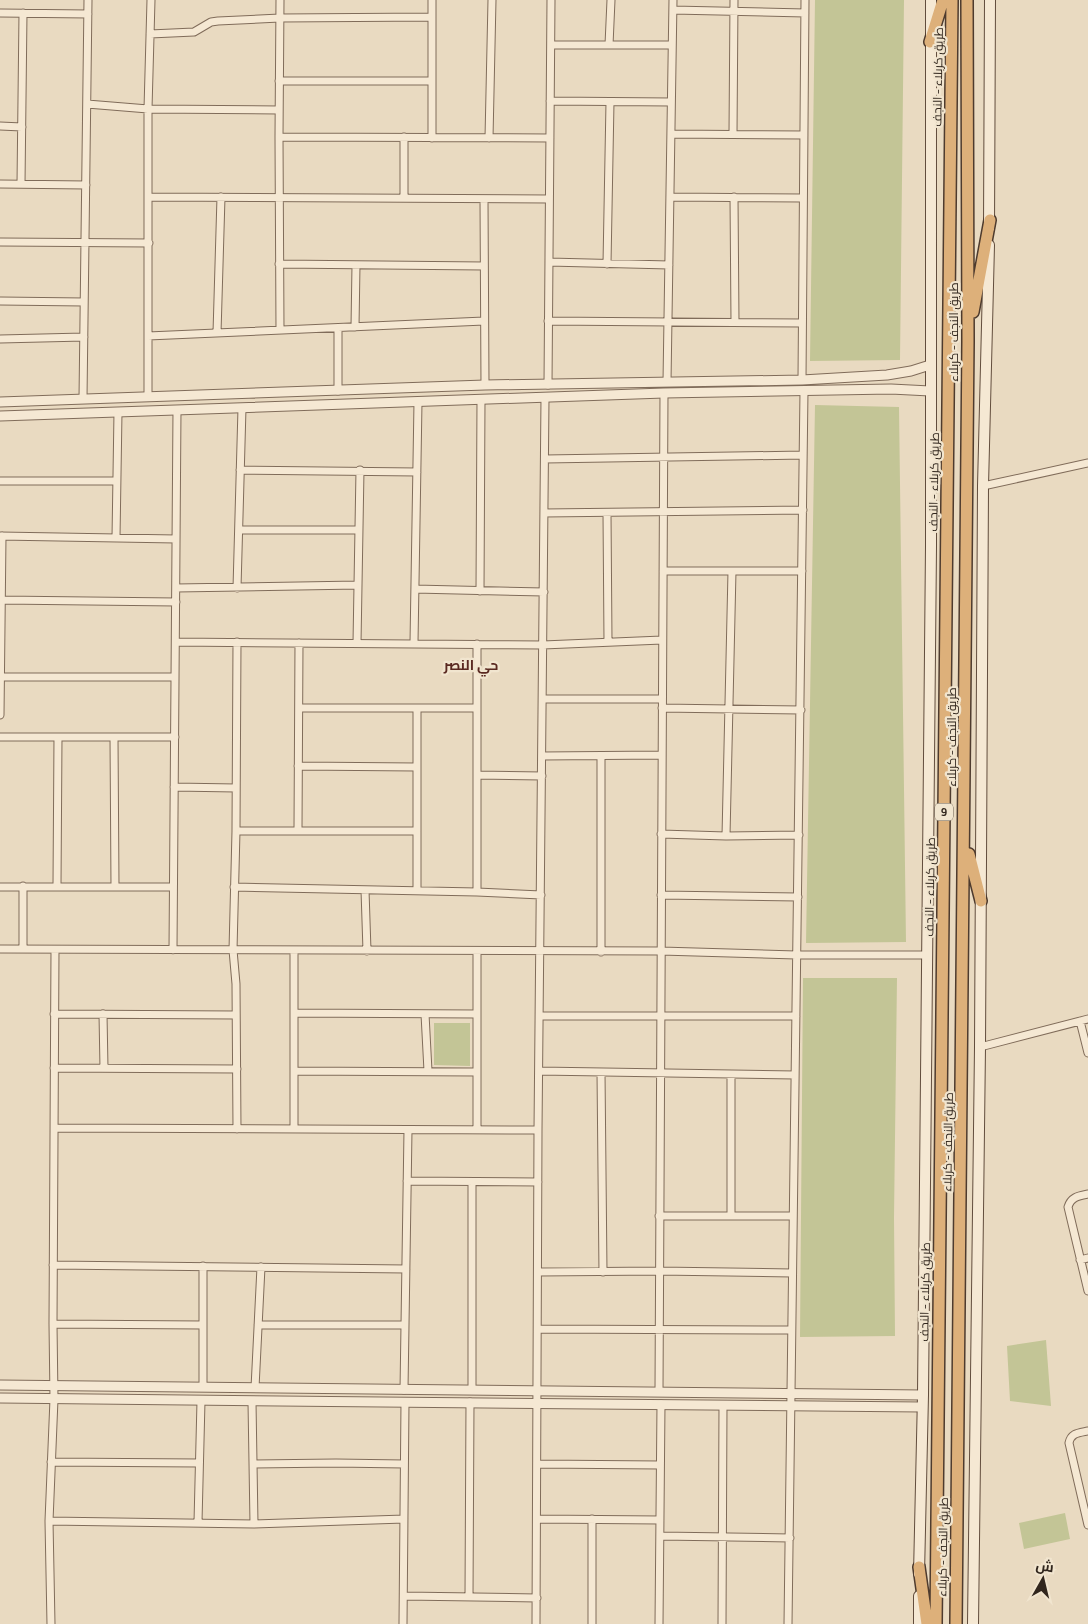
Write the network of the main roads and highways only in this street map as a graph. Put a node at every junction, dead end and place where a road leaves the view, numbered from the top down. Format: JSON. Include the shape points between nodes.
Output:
{"nodes":[{"id":1,"x":931,"y":0,"type":"edge"},
{"id":2,"x":943,"y":0,"type":"edge"},
{"id":3,"x":952,"y":0,"type":"edge"},
{"id":4,"x":967,"y":0,"type":"edge"},
{"id":5,"x":990,"y":0,"type":"edge"},
{"id":6,"x":930,"y":42,"type":"junction"},
{"id":7,"x":990,"y":220,"type":"junction"},
{"id":8,"x":968,"y":341,"type":"junction"},
{"id":9,"x":965,"y":838,"type":"junction"},
{"id":10,"x":980,"y":901,"type":"junction"},
{"id":11,"x":919,"y":1567,"type":"junction"},
{"id":12,"x":919,"y":1624,"type":"edge"},
{"id":13,"x":927,"y":1624,"type":"edge"},
{"id":14,"x":936,"y":1624,"type":"edge"},
{"id":15,"x":956,"y":1624,"type":"edge"},
{"id":16,"x":973,"y":1624,"type":"edge"}],
"edges":[{"from":1,"to":6,"type":"main road"},
{"from":2,"to":6,"type":"highway"},
{"from":3,"to":14,"type":"highway","name":"طريق کربلاء - النجف","number":"9"},
{"from":4,"to":8,"type":"highway","name":"طريق النجف - کربلاء","number":"9"},
{"from":5,"to":7,"type":"main road"},
{"from":6,"to":11,"type":"main road","via":[[927,955]]},
{"from":7,"to":8,"type":"highway"},
{"from":7,"to":10,"type":"main road","via":[[983,486]]},
{"from":8,"to":9,"type":"highway","name":"طريق النجف - کربلاء","number":"9"},
{"from":9,"to":10,"type":"highway"},
{"from":9,"to":15,"type":"highway","name":"طريق النجف - کربلاء","number":"9"},
{"from":10,"to":16,"type":"main road"},
{"from":11,"to":12,"type":"main road"},
{"from":11,"to":13,"type":"highway"}]}
